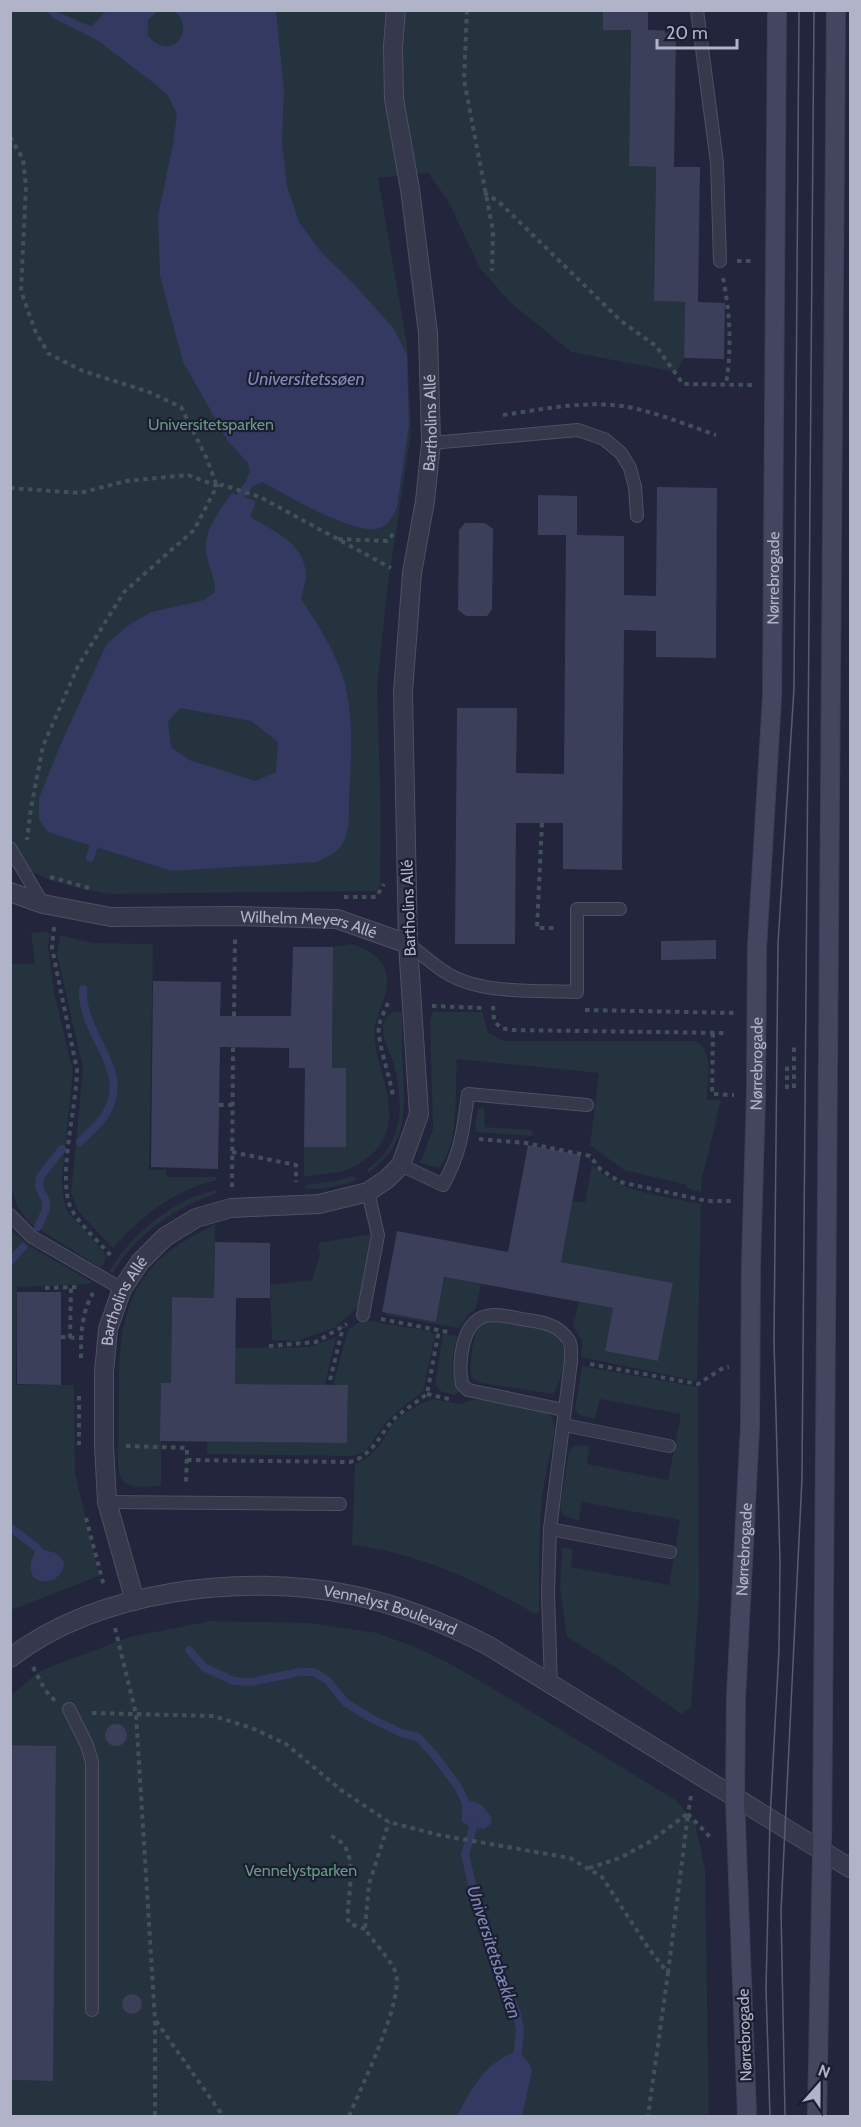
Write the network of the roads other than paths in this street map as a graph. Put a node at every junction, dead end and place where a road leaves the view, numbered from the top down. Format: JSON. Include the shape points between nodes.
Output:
{"nodes":[{"id":1,"x":396,"y":10,"type":"edge"},
{"id":2,"x":697,"y":10,"type":"edge"},
{"id":3,"x":777,"y":10,"type":"edge"},
{"id":4,"x":836,"y":10,"type":"edge"},
{"id":5,"x":720,"y":261,"type":"road end"},
{"id":6,"x":430,"y":443,"type":"junction"},
{"id":7,"x":637,"y":516,"type":"dead end"},
{"id":8,"x":10,"y":848,"type":"edge"},
{"id":9,"x":10,"y":892,"type":"edge"},
{"id":10,"x":43,"y":904,"type":"junction"},
{"id":11,"x":620,"y":909,"type":"dead end"},
{"id":12,"x":408,"y":944,"type":"junction"},
{"id":13,"x":587,"y":1105,"type":"dead end"},
{"id":14,"x":401,"y":1165,"type":"junction"},
{"id":15,"x":368,"y":1192,"type":"junction"},
{"id":16,"x":10,"y":1215,"type":"edge"},
{"id":17,"x":122,"y":1289,"type":"junction"},
{"id":18,"x":363,"y":1315,"type":"road end"},
{"id":19,"x":564,"y":1410,"type":"junction"},
{"id":20,"x":564,"y":1425,"type":"junction"},
{"id":21,"x":669,"y":1446,"type":"dead end"},
{"id":22,"x":107,"y":1502,"type":"junction"},
{"id":23,"x":340,"y":1504,"type":"dead end"},
{"id":24,"x":550,"y":1529,"type":"junction"},
{"id":25,"x":670,"y":1552,"type":"dead end"},
{"id":26,"x":135,"y":1601,"type":"junction"},
{"id":27,"x":10,"y":1658,"type":"edge"},
{"id":28,"x":551,"y":1684,"type":"junction"},
{"id":29,"x":69,"y":1709,"type":"dead end"},
{"id":30,"x":735,"y":1798,"type":"junction"},
{"id":31,"x":822,"y":1851,"type":"junction"},
{"id":32,"x":850,"y":1868,"type":"edge"},
{"id":33,"x":92,"y":2010,"type":"dead end"},
{"id":34,"x":747,"y":2116,"type":"edge"},
{"id":35,"x":817,"y":2116,"type":"edge"}],
"edges":[{"from":1,"to":6,"type":"street","name":"Bartholins Allé","via":[[394,99],[428,333]]},
{"from":2,"to":5,"type":"lane","via":[[717,164]]},
{"from":3,"to":30,"type":"main road","name":"Nørrebrogade","via":[[772,697],[757,948],[750,1426],[736,1697]]},
{"from":4,"to":31,"type":"main road"},
{"from":6,"to":7,"type":"lane","via":[[578,430],[604,439],[621,453],[630,468]]},
{"from":6,"to":12,"type":"street","name":"Bartholins Allé","via":[[425,501],[412,573],[403,692]]},
{"from":8,"to":10,"type":"lane"},
{"from":9,"to":10,"type":"street","name":"Wilhelm Meyers Allé"},
{"from":10,"to":12,"type":"street","name":"Wilhelm Meyers Allé","via":[[111,917],[337,919]]},
{"from":11,"to":12,"type":"lane","name":"Wilhelm Meyers Allé","via":[[577,909],[577,992],[474,984],[447,973]]},
{"from":12,"to":14,"type":"street","name":"Bartholins Allé","via":[[419,1114]]},
{"from":13,"to":14,"type":"lane","via":[[468,1094],[462,1137],[443,1185]]},
{"from":14,"to":15,"type":"street","name":"Bartholins Allé"},
{"from":15,"to":17,"type":"street","name":"Bartholins Allé","via":[[319,1204],[231,1208],[196,1218],[165,1237],[140,1262]]},
{"from":15,"to":18,"type":"lane","via":[[378,1235]]},
{"from":16,"to":17,"type":"lane","via":[[32,1237]]},
{"from":17,"to":22,"type":"street","name":"Bartholins Allé","via":[[108,1329],[104,1372]]},
{"from":19,"to":19,"type":"lane","via":[[571,1361],[570,1341],[560,1330],[544,1323],[497,1315],[477,1320],[466,1337],[462,1384],[468,1390]]},
{"from":19,"to":20,"type":"lane"},
{"from":20,"to":21,"type":"lane"},
{"from":20,"to":24,"type":"lane"},
{"from":22,"to":23,"type":"lane"},
{"from":22,"to":26,"type":"street","name":"Bartholins Allé"},
{"from":24,"to":25,"type":"lane"},
{"from":24,"to":28,"type":"lane"},
{"from":26,"to":27,"type":"street","name":"Vennelyst Boulevard","via":[[68,1624]]},
{"from":26,"to":28,"type":"street","name":"Vennelyst Boulevard","via":[[198,1589],[262,1586],[353,1595],[459,1631]]},
{"from":28,"to":30,"type":"street","name":"Vennelyst Boulevard"},
{"from":29,"to":33,"type":"lane","via":[[92,1762]]},
{"from":30,"to":31,"type":"street","name":"Vennelyst Boulevard"},
{"from":30,"to":34,"type":"main road","name":"Nørrebrogade"},
{"from":31,"to":32,"type":"street","name":"Vennelyst Boulevard"},
{"from":31,"to":35,"type":"main road"}]}
